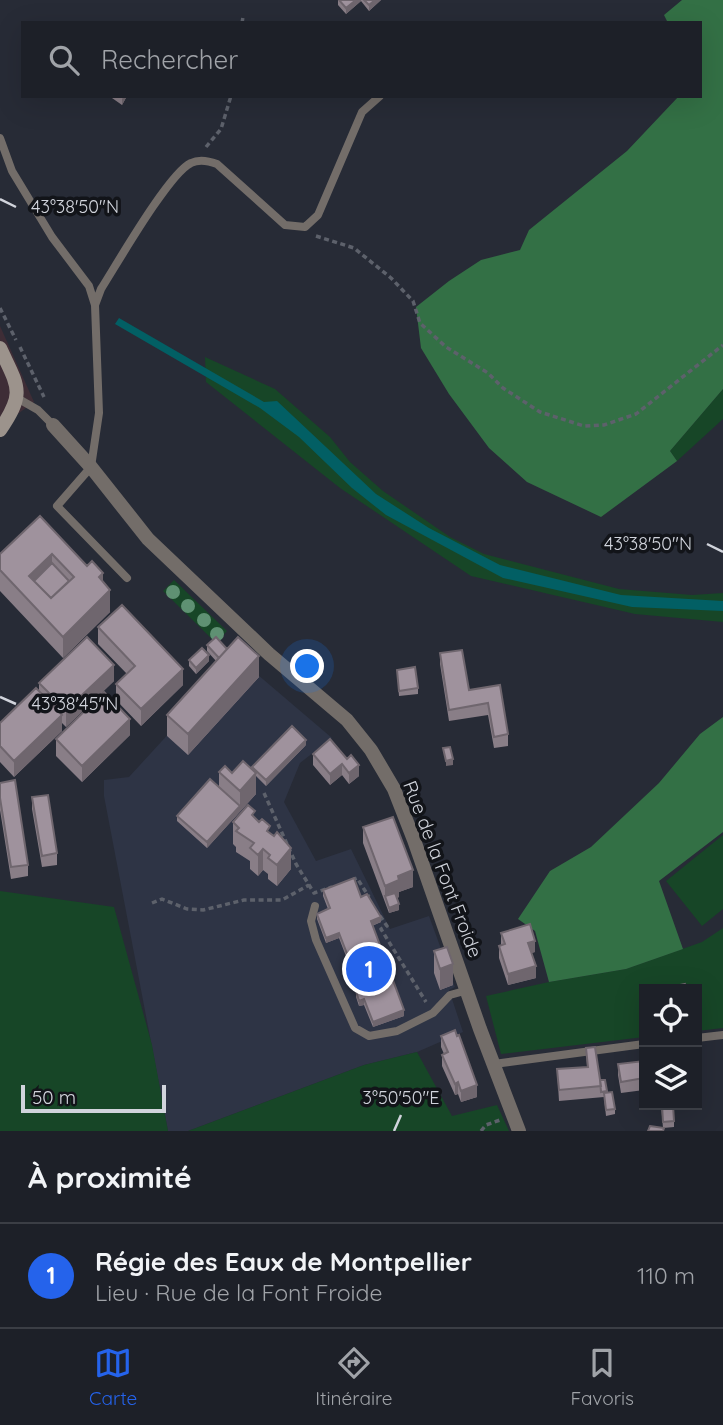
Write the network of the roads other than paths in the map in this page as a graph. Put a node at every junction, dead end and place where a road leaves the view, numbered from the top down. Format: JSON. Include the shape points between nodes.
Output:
{"nodes":[{"id":1,"x":378,"y":98,"type":"edge"},
{"id":2,"x":0,"y":138,"type":"edge"},
{"id":3,"x":95,"y":305,"type":"junction"},
{"id":4,"x":0,"y":348,"type":"edge"},
{"id":5,"x":17,"y":398,"type":"junction"},
{"id":6,"x":53,"y":425,"type":"joint"},
{"id":7,"x":0,"y":430,"type":"edge"},
{"id":8,"x":91,"y":467,"type":"junction"},
{"id":9,"x":127,"y":579,"type":"dead end"},
{"id":10,"x":315,"y":906,"type":"dead end"},
{"id":11,"x":468,"y":990,"type":"junction"},
{"id":12,"x":723,"y":1035,"type":"edge"},
{"id":13,"x":702,"y":1037,"type":"edge"},
{"id":14,"x":639,"y":1045,"type":"edge"},
{"id":15,"x":494,"y":1064,"type":"junction"},
{"id":16,"x":519,"y":1131,"type":"edge"}],
"edges":[{"from":1,"to":3,"type":"lane","via":[[362,112],[318,215],[305,227],[285,225],[217,164],[191,162],[166,189]]},
{"from":2,"to":3,"type":"lane","via":[[12,171],[89,286]]},
{"from":3,"to":8,"type":"lane","via":[[99,412]]},
{"from":4,"to":5,"type":"street","via":[[17,386]]},
{"from":5,"to":6,"type":"lane","name":"Rue de la Font Froide"},
{"from":5,"to":7,"type":"street"},
{"from":6,"to":8,"type":"street","name":"Rue de la Font Froide"},
{"from":8,"to":9,"type":"lane","via":[[57,506]]},
{"from":8,"to":11,"type":"street","name":"Rue de la Font Froide","via":[[148,538],[269,654],[346,720],[372,750],[394,789]]},
{"from":10,"to":11,"type":"lane","via":[[316,940],[355,1028],[369,1036],[397,1031],[433,1013],[450,995]]},
{"from":11,"to":15,"type":"street","name":"Rue de la Font Froide"},
{"from":12,"to":13,"type":"lane"},
{"from":14,"to":15,"type":"lane"},
{"from":15,"to":16,"type":"street","name":"Rue de la Font Froide"}]}
